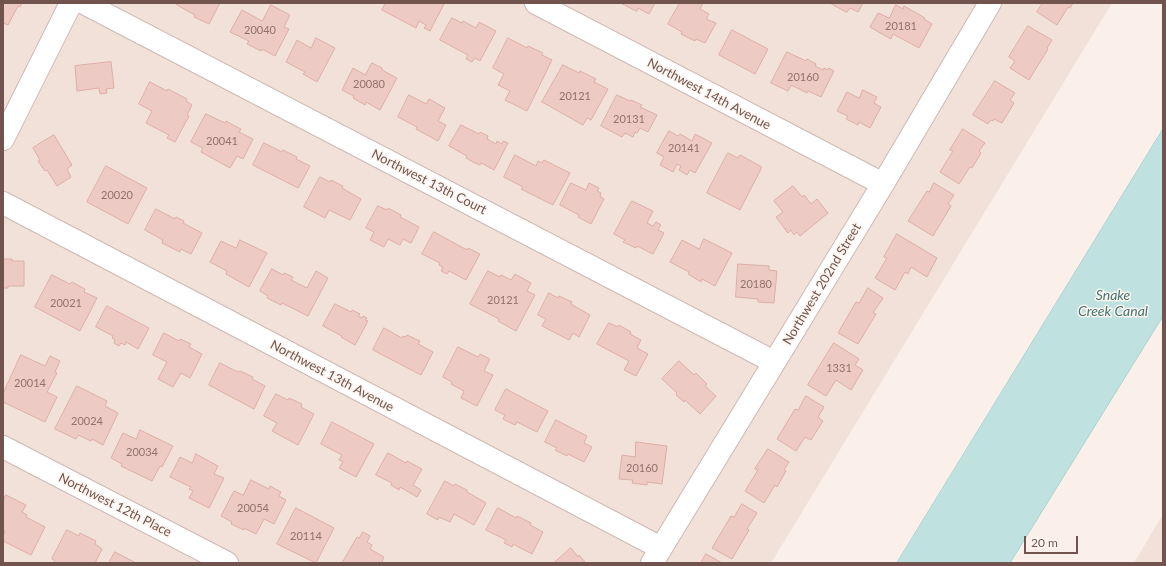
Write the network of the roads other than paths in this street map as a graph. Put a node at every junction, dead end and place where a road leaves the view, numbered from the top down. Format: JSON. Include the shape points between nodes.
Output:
{"nodes":[{"id":1,"x":71,"y":3,"type":"edge"},
{"id":2,"x":84,"y":3,"type":"edge"},
{"id":3,"x":536,"y":3,"type":"edge"},
{"id":4,"x":983,"y":5,"type":"edge"},
{"id":5,"x":3,"y":139,"type":"edge"},
{"id":6,"x":883,"y":184,"type":"junction"},
{"id":7,"x":3,"y":203,"type":"edge"},
{"id":8,"x":774,"y":362,"type":"junction"},
{"id":9,"x":3,"y":446,"type":"edge"},
{"id":10,"x":657,"y":555,"type":"edge"},
{"id":11,"x":227,"y":563,"type":"edge"}],
"edges":[{"from":1,"to":5,"type":"street"},
{"from":2,"to":8,"type":"street","name":"Northwest 13th Court"},
{"from":3,"to":6,"type":"street","name":"Northwest 14th Avenue"},
{"from":4,"to":6,"type":"street","name":"Northwest 202nd Street"},
{"from":6,"to":8,"type":"street","name":"Northwest 202nd Street"},
{"from":7,"to":10,"type":"street","name":"Northwest 13th Avenue"},
{"from":8,"to":10,"type":"street","name":"Northwest 202nd Street"},
{"from":9,"to":11,"type":"street","name":"Northwest 12th Place"}]}
